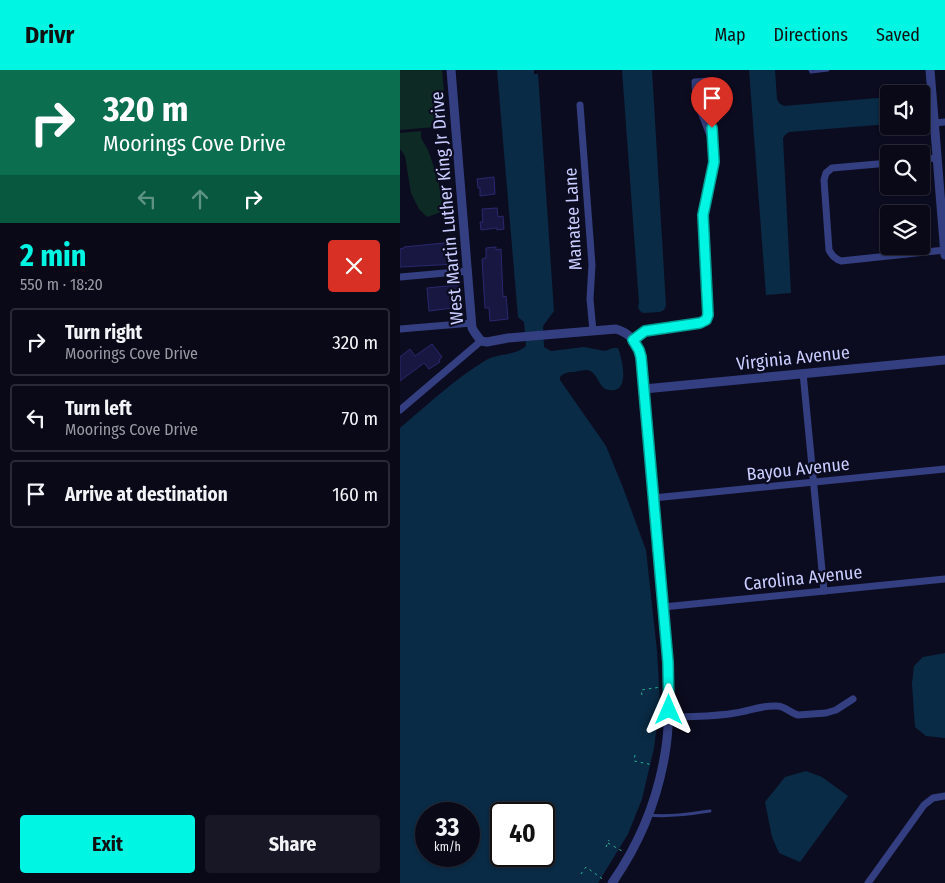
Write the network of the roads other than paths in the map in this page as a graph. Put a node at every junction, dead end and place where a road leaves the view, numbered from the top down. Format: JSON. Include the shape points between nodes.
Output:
{"nodes":[{"id":1,"x":451,"y":70,"type":"edge"},
{"id":2,"x":810,"y":70,"type":"edge"},
{"id":3,"x":828,"y":70,"type":"edge"},
{"id":4,"x":930,"y":70,"type":"edge"},
{"id":5,"x":580,"y":105,"type":"dead end"},
{"id":6,"x":945,"y":122,"type":"edge"},
{"id":7,"x":934,"y":123,"type":"junction"},
{"id":8,"x":713,"y":143,"type":"junction"},
{"id":9,"x":937,"y":158,"type":"junction"},
{"id":10,"x":930,"y":159,"type":"edge"},
{"id":11,"x":880,"y":163,"type":"edge"},
{"id":12,"x":945,"y":250,"type":"edge"},
{"id":13,"x":945,"y":255,"type":"edge"},
{"id":14,"x":468,"y":271,"type":"junction"},
{"id":15,"x":400,"y":277,"type":"edge"},
{"id":16,"x":472,"y":323,"type":"junction"},
{"id":17,"x":400,"y":330,"type":"edge"},
{"id":18,"x":593,"y":330,"type":"junction"},
{"id":19,"x":481,"y":340,"type":"junction"},
{"id":20,"x":633,"y":340,"type":"junction"},
{"id":21,"x":945,"y":360,"type":"edge"},
{"id":22,"x":803,"y":373,"type":"junction"},
{"id":23,"x":644,"y":389,"type":"junction"},
{"id":24,"x":400,"y":410,"type":"edge"},
{"id":25,"x":945,"y":469,"type":"edge"},
{"id":26,"x":814,"y":482,"type":"junction"},
{"id":27,"x":653,"y":498,"type":"junction"},
{"id":28,"x":945,"y":579,"type":"edge"},
{"id":29,"x":824,"y":591,"type":"junction"},
{"id":30,"x":663,"y":608,"type":"junction"},
{"id":31,"x":853,"y":699,"type":"dead end"},
{"id":32,"x":669,"y":718,"type":"junction"},
{"id":33,"x":945,"y":796,"type":"edge"},
{"id":34,"x":710,"y":811,"type":"dead end"},
{"id":35,"x":648,"y":815,"type":"junction"},
{"id":36,"x":608,"y":882,"type":"edge"},
{"id":37,"x":868,"y":883,"type":"edge"}],
"edges":[{"from":1,"to":14,"type":"street","name":"West Martin Luther King Jr Drive"},
{"from":2,"to":3,"type":"lane"},
{"from":4,"to":7,"type":"street"},
{"from":5,"to":18,"type":"street","name":"Manatee Lane","via":[[592,265],[590,299]]},
{"from":6,"to":7,"type":"street"},
{"from":7,"to":9,"type":"street"},
{"from":8,"to":8,"type":"street","via":[[696,100],[695,82],[709,81]]},
{"from":8,"to":20,"type":"street","via":[[714,162],[703,215],[708,317],[697,324],[645,331]]},
{"from":9,"to":10,"type":"street"},
{"from":9,"to":12,"type":"street"},
{"from":11,"to":12,"type":"street","via":[[832,168],[826,173],[831,254],[841,260]]},
{"from":12,"to":13,"type":"street"},
{"from":14,"to":15,"type":"street"},
{"from":14,"to":16,"type":"street","name":"West Martin Luther King Jr Drive"},
{"from":16,"to":17,"type":"street"},
{"from":16,"to":19,"type":"street","name":"West Martin Luther King Jr Drive","via":[[473,331]]},
{"from":18,"to":19,"type":"street","via":[[503,338],[491,342]]},
{"from":18,"to":20,"type":"street","via":[[616,329]]},
{"from":19,"to":24,"type":"street"},
{"from":20,"to":23,"type":"street","via":[[641,357]]},
{"from":21,"to":22,"type":"street","name":"Virginia Avenue"},
{"from":22,"to":23,"type":"street","name":"Virginia Avenue"},
{"from":22,"to":26,"type":"street"},
{"from":23,"to":27,"type":"street"},
{"from":25,"to":26,"type":"street","name":"Bayou Avenue"},
{"from":26,"to":27,"type":"street","name":"Bayou Avenue"},
{"from":26,"to":29,"type":"street"},
{"from":27,"to":30,"type":"street"},
{"from":28,"to":29,"type":"street","name":"Carolina Avenue"},
{"from":29,"to":30,"type":"street","name":"Carolina Avenue"},
{"from":30,"to":32,"type":"street"},
{"from":31,"to":32,"type":"street","via":[[826,713],[798,715],[777,706],[733,714]]},
{"from":32,"to":35,"type":"street","via":[[664,759]]},
{"from":33,"to":37,"type":"street","via":[[926,802]]},
{"from":34,"to":35,"type":"lane"},
{"from":35,"to":36,"type":"street","via":[[628,859]]}]}
